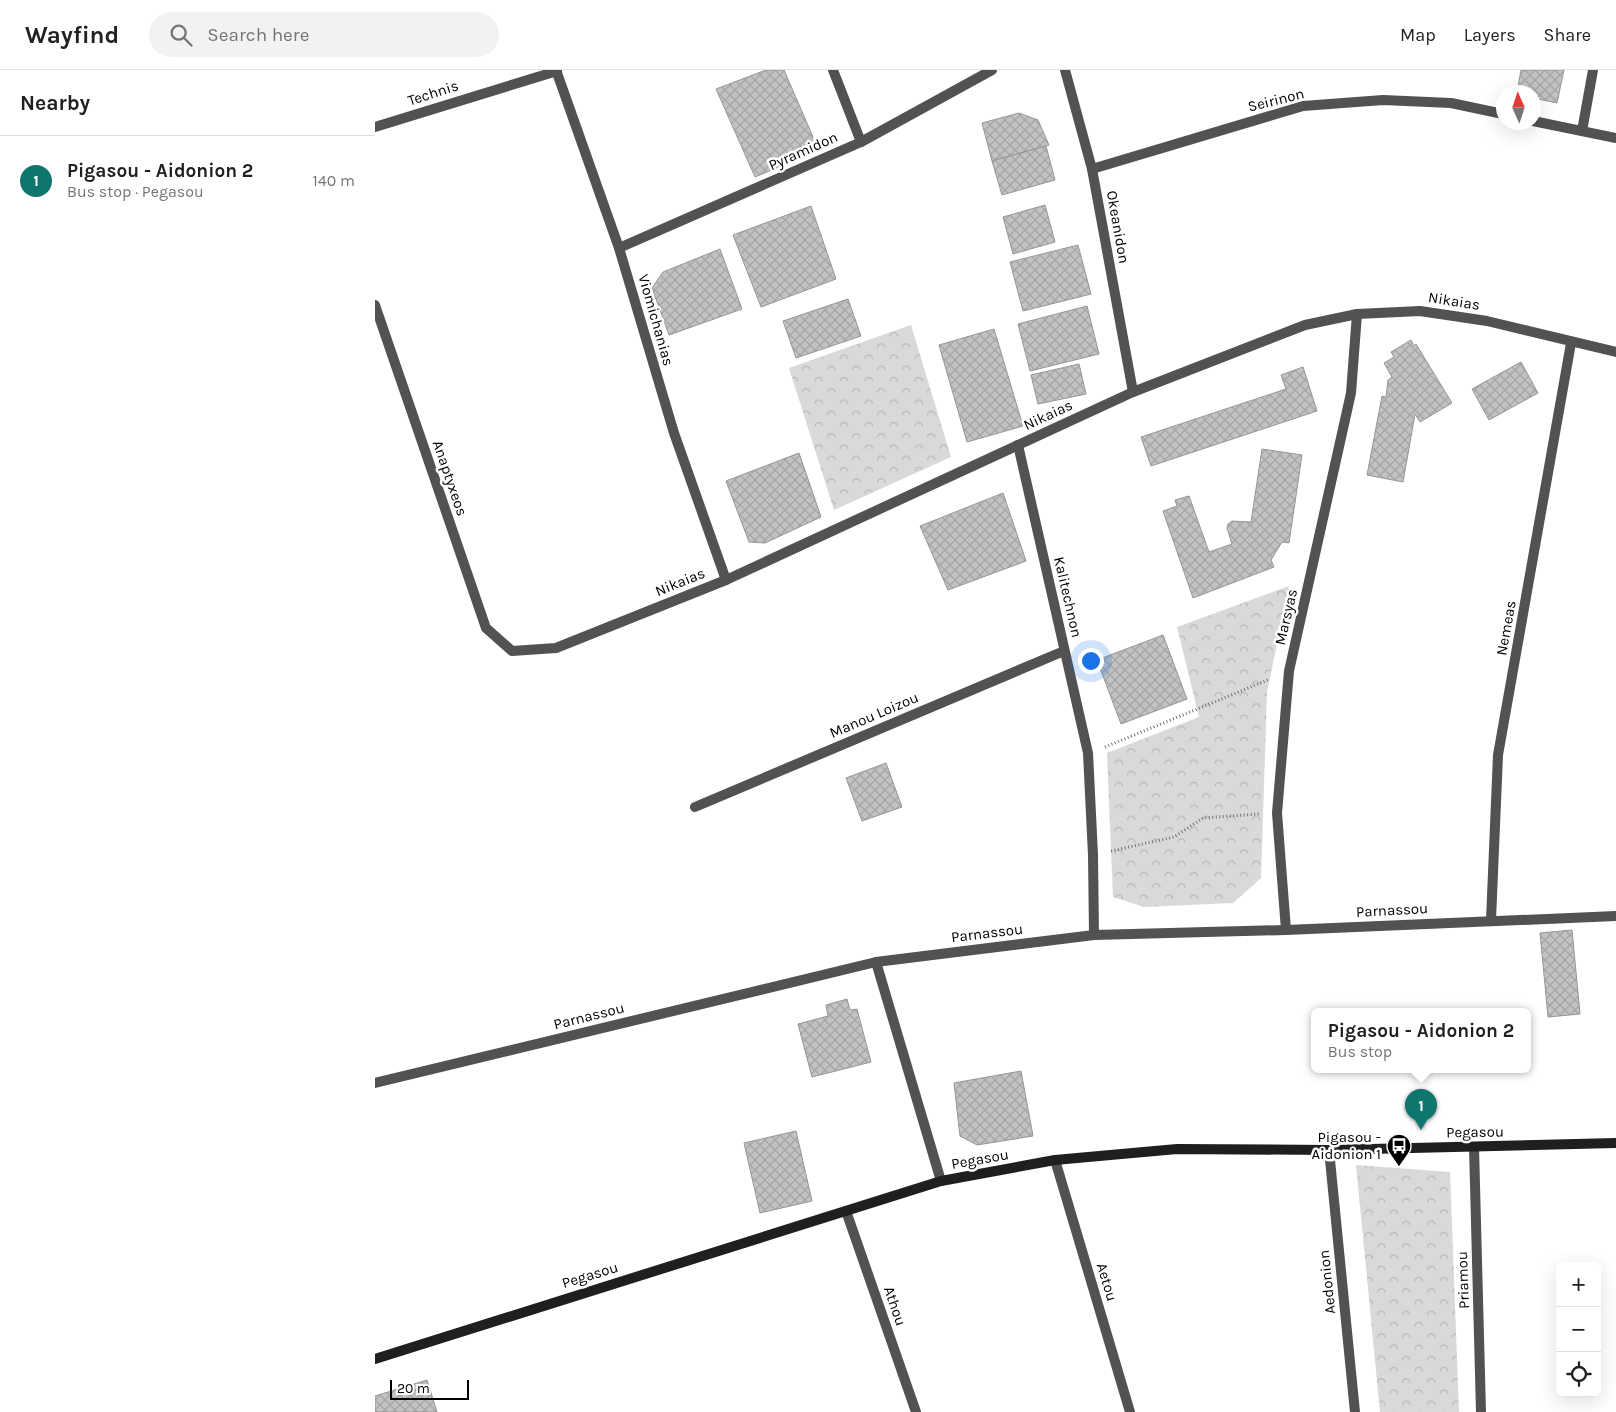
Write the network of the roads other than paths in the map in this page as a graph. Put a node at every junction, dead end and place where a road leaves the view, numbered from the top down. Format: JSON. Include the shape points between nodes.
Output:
{"nodes":[{"id":1,"x":557,"y":70,"type":"edge"},
{"id":2,"x":833,"y":70,"type":"edge"},
{"id":3,"x":992,"y":70,"type":"edge"},
{"id":4,"x":1065,"y":70,"type":"edge"},
{"id":5,"x":1593,"y":70,"type":"edge"},
{"id":6,"x":1496,"y":113,"type":"edge"},
{"id":7,"x":1541,"y":122,"type":"edge"},
{"id":8,"x":375,"y":127,"type":"edge"},
{"id":9,"x":1582,"y":131,"type":"junction"},
{"id":10,"x":1616,"y":138,"type":"edge"},
{"id":11,"x":861,"y":142,"type":"junction"},
{"id":12,"x":1092,"y":169,"type":"junction"},
{"id":13,"x":619,"y":248,"type":"junction"},
{"id":14,"x":375,"y":305,"type":"edge"},
{"id":15,"x":1357,"y":314,"type":"junction"},
{"id":16,"x":1571,"y":343,"type":"junction"},
{"id":17,"x":1616,"y":352,"type":"edge"},
{"id":18,"x":1133,"y":392,"type":"junction"},
{"id":19,"x":1018,"y":445,"type":"junction"},
{"id":20,"x":726,"y":580,"type":"junction"},
{"id":21,"x":512,"y":651,"type":"joint"},
{"id":22,"x":1064,"y":651,"type":"junction"},
{"id":23,"x":695,"y":807,"type":"dead end"},
{"id":24,"x":1616,"y":916,"type":"edge"},
{"id":25,"x":1491,"y":920,"type":"junction"},
{"id":26,"x":1286,"y":930,"type":"junction"},
{"id":27,"x":1094,"y":936,"type":"junction"},
{"id":28,"x":876,"y":962,"type":"junction"},
{"id":29,"x":375,"y":1083,"type":"edge"},
{"id":30,"x":1616,"y":1142,"type":"edge"},
{"id":31,"x":1474,"y":1147,"type":"junction"},
{"id":32,"x":1329,"y":1150,"type":"junction"},
{"id":33,"x":1055,"y":1160,"type":"junction"},
{"id":34,"x":941,"y":1181,"type":"junction"},
{"id":35,"x":846,"y":1211,"type":"junction"},
{"id":36,"x":375,"y":1359,"type":"edge"},
{"id":37,"x":916,"y":1412,"type":"edge"},
{"id":38,"x":1130,"y":1412,"type":"edge"},
{"id":39,"x":1355,"y":1412,"type":"edge"},
{"id":40,"x":1481,"y":1412,"type":"edge"}],
"edges":[{"from":1,"to":8,"type":"street","name":"Technis"},
{"from":1,"to":13,"type":"street","name":"Viomichanias"},
{"from":2,"to":11,"type":"street"},
{"from":3,"to":11,"type":"street","name":"Pyramidon"},
{"from":4,"to":12,"type":"street","name":"Okeanidon"},
{"from":5,"to":9,"type":"street"},
{"from":6,"to":12,"type":"street","name":"Seirinon","via":[[1451,103],[1393,100],[1303,106]]},
{"from":7,"to":9,"type":"street"},
{"from":9,"to":10,"type":"street"},
{"from":11,"to":13,"type":"street","name":"Pyramidon"},
{"from":12,"to":18,"type":"street","name":"Okeanidon"},
{"from":13,"to":20,"type":"street","name":"Viomichanias","via":[[674,433]]},
{"from":14,"to":21,"type":"street","name":"Anaptyxeos","via":[[486,628]]},
{"from":15,"to":16,"type":"street","name":"Nikaias","via":[[1420,311],[1487,321]]},
{"from":15,"to":18,"type":"street","name":"Nikaias","via":[[1305,325]]},
{"from":15,"to":26,"type":"street","name":"Marsyas","via":[[1351,393],[1289,671],[1277,813]]},
{"from":16,"to":17,"type":"street","name":"Nikaias"},
{"from":16,"to":25,"type":"street","name":"Nemeas","via":[[1499,755]]},
{"from":18,"to":19,"type":"street","name":"Nikaias"},
{"from":19,"to":20,"type":"street","name":"Nikaias"},
{"from":19,"to":22,"type":"street","name":"Kalitechnon"},
{"from":20,"to":21,"type":"street","name":"Nikaias","via":[[556,648]]},
{"from":22,"to":23,"type":"street","name":"Manou Loizou"},
{"from":22,"to":27,"type":"street","name":"Kalitechnon","via":[[1088,753]]},
{"from":24,"to":25,"type":"street","name":"Parnassou"},
{"from":25,"to":26,"type":"street","name":"Parnassou"},
{"from":26,"to":27,"type":"street","name":"Parnassou"},
{"from":27,"to":28,"type":"street","name":"Parnassou"},
{"from":28,"to":29,"type":"street","name":"Parnassou"},
{"from":28,"to":34,"type":"street"},
{"from":30,"to":31,"type":"street","name":"Pegasou"},
{"from":31,"to":32,"type":"street","name":"Pegasou"},
{"from":31,"to":40,"type":"street","name":"Priamou"},
{"from":32,"to":33,"type":"street","name":"Pegasou","via":[[1177,1149]]},
{"from":32,"to":39,"type":"street","name":"Aedonion"},
{"from":33,"to":34,"type":"street","name":"Pegasou"},
{"from":33,"to":38,"type":"street","name":"Aetou"},
{"from":34,"to":35,"type":"street","name":"Pegasou"},
{"from":35,"to":36,"type":"street","name":"Pegasou"},
{"from":35,"to":37,"type":"street","name":"Athou"}]}
